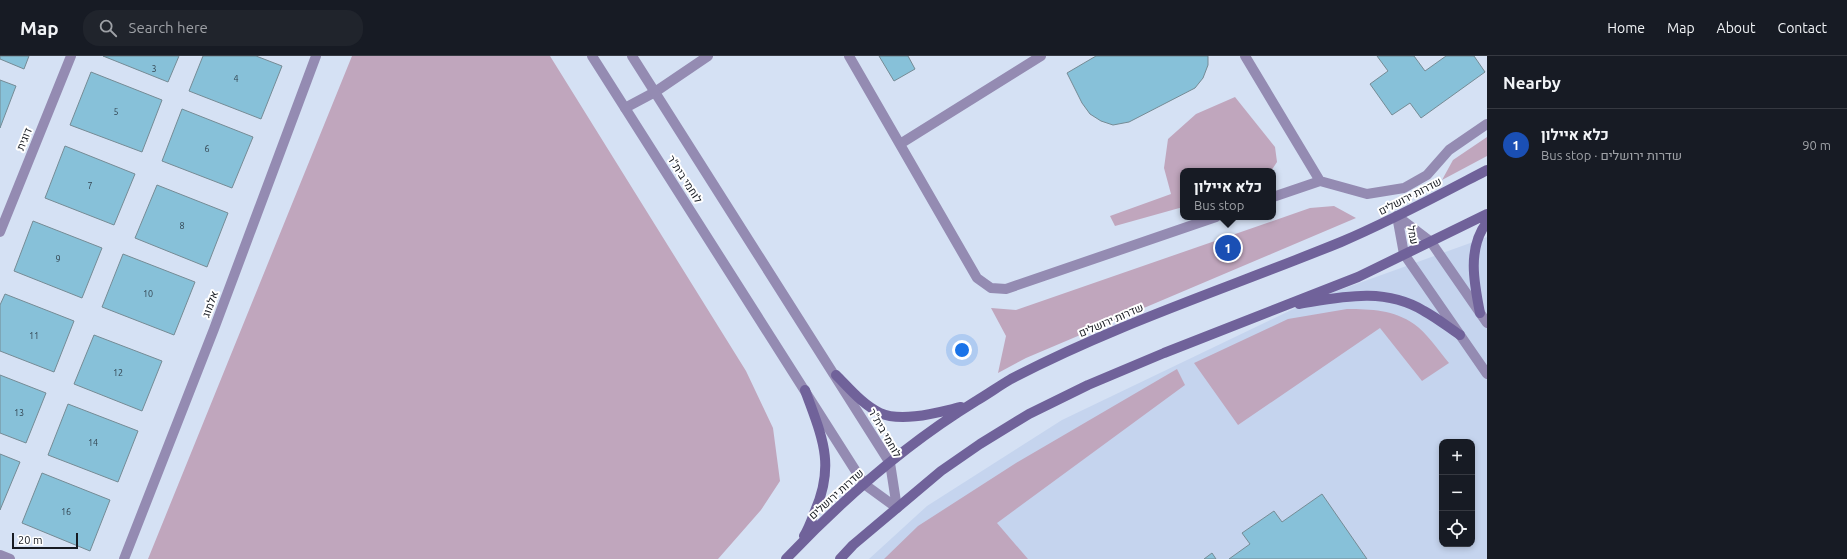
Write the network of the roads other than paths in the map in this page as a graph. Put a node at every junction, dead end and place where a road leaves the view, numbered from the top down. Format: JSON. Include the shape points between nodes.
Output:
{"nodes":[{"id":1,"x":71,"y":56,"type":"edge"},
{"id":2,"x":316,"y":56,"type":"edge"},
{"id":3,"x":592,"y":56,"type":"edge"},
{"id":4,"x":632,"y":56,"type":"edge"},
{"id":5,"x":708,"y":56,"type":"edge"},
{"id":6,"x":850,"y":56,"type":"edge"},
{"id":7,"x":1041,"y":56,"type":"edge"},
{"id":8,"x":1245,"y":56,"type":"edge"},
{"id":9,"x":655,"y":92,"type":"junction"},
{"id":10,"x":624,"y":108,"type":"junction"},
{"id":11,"x":1487,"y":124,"type":"edge"},
{"id":12,"x":900,"y":144,"type":"junction"},
{"id":13,"x":1487,"y":170,"type":"edge"},
{"id":14,"x":1320,"y":181,"type":"junction"},
{"id":15,"x":1276,"y":196,"type":"edge"},
{"id":16,"x":1487,"y":214,"type":"edge"},
{"id":17,"x":1397,"y":216,"type":"junction"},
{"id":18,"x":1207,"y":220,"type":"edge"},
{"id":19,"x":1487,"y":222,"type":"edge"},
{"id":20,"x":0,"y":232,"type":"edge"},
{"id":21,"x":1431,"y":242,"type":"junction"},
{"id":22,"x":1404,"y":254,"type":"junction"},
{"id":23,"x":1279,"y":307,"type":"junction"},
{"id":24,"x":1480,"y":313,"type":"junction"},
{"id":25,"x":1487,"y":323,"type":"edge"},
{"id":26,"x":1460,"y":335,"type":"junction"},
{"id":27,"x":1487,"y":374,"type":"edge"},
{"id":28,"x":836,"y":375,"type":"junction"},
{"id":29,"x":805,"y":390,"type":"junction"},
{"id":30,"x":969,"y":405,"type":"junction"},
{"id":31,"x":890,"y":463,"type":"junction"},
{"id":32,"x":864,"y":484,"type":"junction"},
{"id":33,"x":897,"y":508,"type":"junction"},
{"id":34,"x":0,"y":555,"type":"edge"},
{"id":35,"x":10,"y":559,"type":"edge"},
{"id":36,"x":124,"y":559,"type":"edge"},
{"id":37,"x":786,"y":559,"type":"edge"},
{"id":38,"x":840,"y":559,"type":"edge"}],
"edges":[{"from":1,"to":20,"type":"street","name":"דוגית"},
{"from":2,"to":36,"type":"street","name":"אלמוג","via":[[214,329]]},
{"from":3,"to":10,"type":"street","name":"לוחמי בית\"ר"},
{"from":4,"to":9,"type":"street","name":"לוחמי בית\"ר"},
{"from":5,"to":9,"type":"street"},
{"from":6,"to":12,"type":"street"},
{"from":7,"to":12,"type":"street"},
{"from":8,"to":14,"type":"street"},
{"from":9,"to":10,"type":"street"},
{"from":9,"to":28,"type":"street","name":"לוחמי בית\"ר"},
{"from":10,"to":29,"type":"street","name":"לוחמי בית\"ר"},
{"from":11,"to":14,"type":"street","via":[[1449,150],[1427,174],[1404,188],[1367,194]]},
{"from":12,"to":18,"type":"street","via":[[978,278],[991,288],[1006,289]]},
{"from":13,"to":17,"type":"main road","name":"שדרות ירושלים"},
{"from":14,"to":15,"type":"street"},
{"from":16,"to":21,"type":"main road"},
{"from":17,"to":21,"type":"street","name":"עמל"},
{"from":17,"to":22,"type":"street","name":"עמל"},
{"from":17,"to":30,"type":"main road","name":"שדרות ירושלים","via":[[1342,241],[1072,350],[1010,380]]},
{"from":19,"to":24,"type":"main road","via":[[1477,239],[1474,253],[1474,286]]},
{"from":21,"to":22,"type":"main road"},
{"from":21,"to":24,"type":"street","name":"עמל"},
{"from":22,"to":23,"type":"main road","via":[[1358,277]]},
{"from":22,"to":26,"type":"street","name":"עמל"},
{"from":23,"to":26,"type":"main road","via":[[1354,295],[1378,296],[1423,310]]},
{"from":23,"to":33,"type":"main road","via":[[1088,385],[1028,414],[942,471]]},
{"from":24,"to":25,"type":"street","name":"עמל"},
{"from":26,"to":27,"type":"street","name":"עמל"},
{"from":28,"to":30,"type":"main road","via":[[864,402],[880,413],[920,416]]},
{"from":28,"to":31,"type":"street","name":"לוחמי בית\"ר"},
{"from":29,"to":32,"type":"street","name":"לוחמי בית\"ר"},
{"from":29,"to":37,"type":"main road","via":[[823,441],[826,474],[823,494],[805,534]]},
{"from":30,"to":31,"type":"main road","name":"שדרות ירושלים"},
{"from":31,"to":32,"type":"main road","name":"שדרות ירושלים"},
{"from":31,"to":33,"type":"street","name":"לוחמי בית\"ר"},
{"from":32,"to":33,"type":"street","name":"לוחמי בית\"ר"},
{"from":32,"to":37,"type":"main road","name":"שדרות ירושלים","via":[[826,517]]},
{"from":33,"to":38,"type":"main road"},
{"from":34,"to":35,"type":"street"}]}
